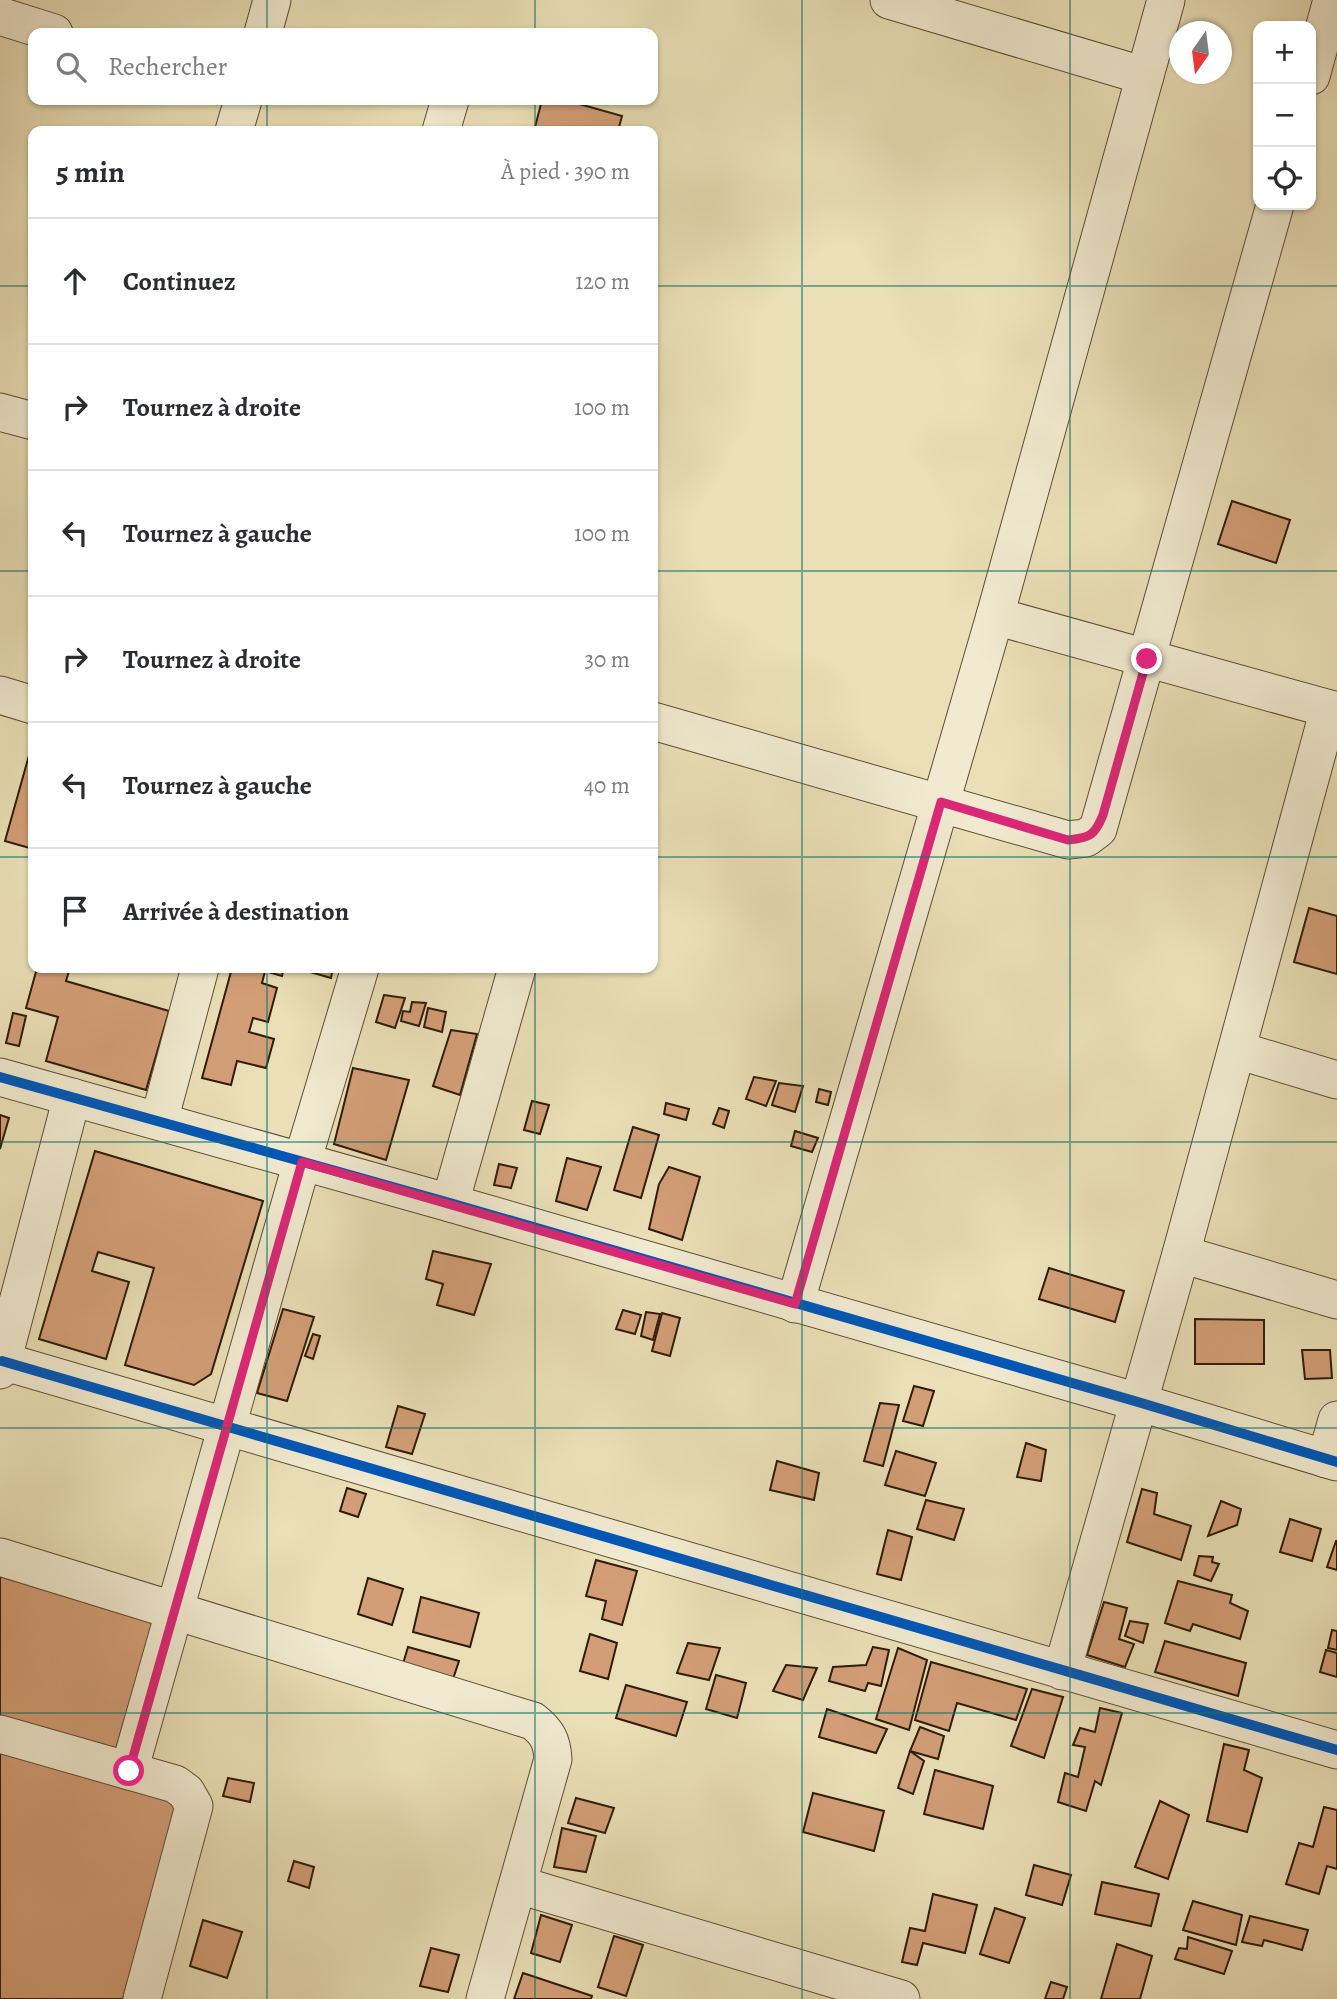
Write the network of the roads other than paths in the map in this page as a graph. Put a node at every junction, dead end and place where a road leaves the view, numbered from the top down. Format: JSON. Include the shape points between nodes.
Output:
{"nodes":[{"id":1,"x":272,"y":0,"type":"edge"},
{"id":2,"x":890,"y":0,"type":"edge"},
{"id":3,"x":1166,"y":0,"type":"edge"},
{"id":4,"x":1332,"y":0,"type":"edge"},
{"id":5,"x":0,"y":16,"type":"edge"},
{"id":6,"x":38,"y":28,"type":"edge"},
{"id":7,"x":264,"y":28,"type":"edge"},
{"id":8,"x":1316,"y":58,"type":"edge"},
{"id":9,"x":1145,"y":76,"type":"junction"},
{"id":10,"x":242,"y":105,"type":"edge"},
{"id":11,"x":449,"y":105,"type":"edge"},
{"id":12,"x":235,"y":126,"type":"edge"},
{"id":13,"x":442,"y":126,"type":"edge"},
{"id":14,"x":1274,"y":210,"type":"edge"},
{"id":15,"x":0,"y":412,"type":"edge"},
{"id":16,"x":28,"y":420,"type":"edge"},
{"id":17,"x":995,"y":616,"type":"junction"},
{"id":18,"x":1147,"y":659,"type":"junction"},
{"id":19,"x":0,"y":695,"type":"edge"},
{"id":20,"x":28,"y":703,"type":"edge"},
{"id":21,"x":1333,"y":710,"type":"edge"},
{"id":22,"x":658,"y":722,"type":"edge"},
{"id":23,"x":941,"y":802,"type":"junction"},
{"id":24,"x":199,"y":973,"type":"edge"},
{"id":25,"x":359,"y":973,"type":"edge"},
{"id":26,"x":516,"y":973,"type":"edge"},
{"id":27,"x":1237,"y":1051,"type":"junction"},
{"id":28,"x":0,"y":1077,"type":"edge"},
{"id":29,"x":1337,"y":1080,"type":"edge"},
{"id":30,"x":72,"y":1097,"type":"junction"},
{"id":31,"x":159,"y":1121,"type":"junction"},
{"id":32,"x":302,"y":1162,"type":"junction"},
{"id":33,"x":450,"y":1203,"type":"junction"},
{"id":34,"x":1181,"y":1254,"type":"junction"},
{"id":35,"x":1337,"y":1300,"type":"edge"},
{"id":36,"x":795,"y":1304,"type":"junction"},
{"id":37,"x":1,"y":1365,"type":"edge"},
{"id":38,"x":1138,"y":1402,"type":"junction"},
{"id":39,"x":1337,"y":1420,"type":"edge"},
{"id":40,"x":228,"y":1427,"type":"junction"},
{"id":41,"x":1331,"y":1460,"type":"edge"},
{"id":42,"x":0,"y":1557,"type":"edge"},
{"id":43,"x":176,"y":1610,"type":"junction"},
{"id":44,"x":1062,"y":1671,"type":"junction"},
{"id":45,"x":0,"y":1734,"type":"edge"},
{"id":46,"x":1337,"y":1750,"type":"edge"},
{"id":47,"x":129,"y":1771,"type":"junction"},
{"id":48,"x":519,"y":1885,"type":"junction"},
{"id":49,"x":142,"y":1999,"type":"edge"},
{"id":50,"x":485,"y":1999,"type":"edge"},
{"id":51,"x":901,"y":1999,"type":"edge"}],
"edges":[{"from":1,"to":7,"type":"street"},
{"from":2,"to":9,"type":"street"},
{"from":3,"to":9,"type":"street"},
{"from":4,"to":8,"type":"street"},
{"from":5,"to":6,"type":"street"},
{"from":9,"to":17,"type":"street"},
{"from":10,"to":12,"type":"street"},
{"from":11,"to":13,"type":"street"},
{"from":14,"to":18,"type":"street"},
{"from":15,"to":16,"type":"street"},
{"from":17,"to":18,"type":"street"},
{"from":17,"to":23,"type":"street"},
{"from":18,"to":21,"type":"street"},
{"from":18,"to":23,"type":"street","via":[[1103,815],[1098,829],[1086,838],[1068,840]]},
{"from":19,"to":20,"type":"street"},
{"from":21,"to":27,"type":"street"},
{"from":22,"to":23,"type":"street"},
{"from":23,"to":36,"type":"street"},
{"from":24,"to":31,"type":"street"},
{"from":25,"to":32,"type":"street"},
{"from":26,"to":33,"type":"street"},
{"from":27,"to":29,"type":"street"},
{"from":27,"to":34,"type":"street"},
{"from":28,"to":30,"type":"street"},
{"from":30,"to":31,"type":"street"},
{"from":30,"to":37,"type":"street"},
{"from":31,"to":32,"type":"street"},
{"from":32,"to":33,"type":"street"},
{"from":32,"to":40,"type":"street"},
{"from":33,"to":36,"type":"street"},
{"from":34,"to":35,"type":"street"},
{"from":34,"to":38,"type":"street"},
{"from":36,"to":38,"type":"street"},
{"from":37,"to":40,"type":"street"},
{"from":38,"to":41,"type":"street"},
{"from":38,"to":44,"type":"street"},
{"from":39,"to":41,"type":"street"},
{"from":40,"to":43,"type":"street"},
{"from":40,"to":44,"type":"street"},
{"from":42,"to":43,"type":"street"},
{"from":43,"to":47,"type":"street"},
{"from":43,"to":48,"type":"street","via":[[533,1721],[545,1730],[553,1759]]},
{"from":44,"to":46,"type":"street"},
{"from":45,"to":47,"type":"street"},
{"from":47,"to":49,"type":"street","via":[[175,1784],[194,1806]]},
{"from":48,"to":50,"type":"street"},
{"from":48,"to":51,"type":"street"}]}
